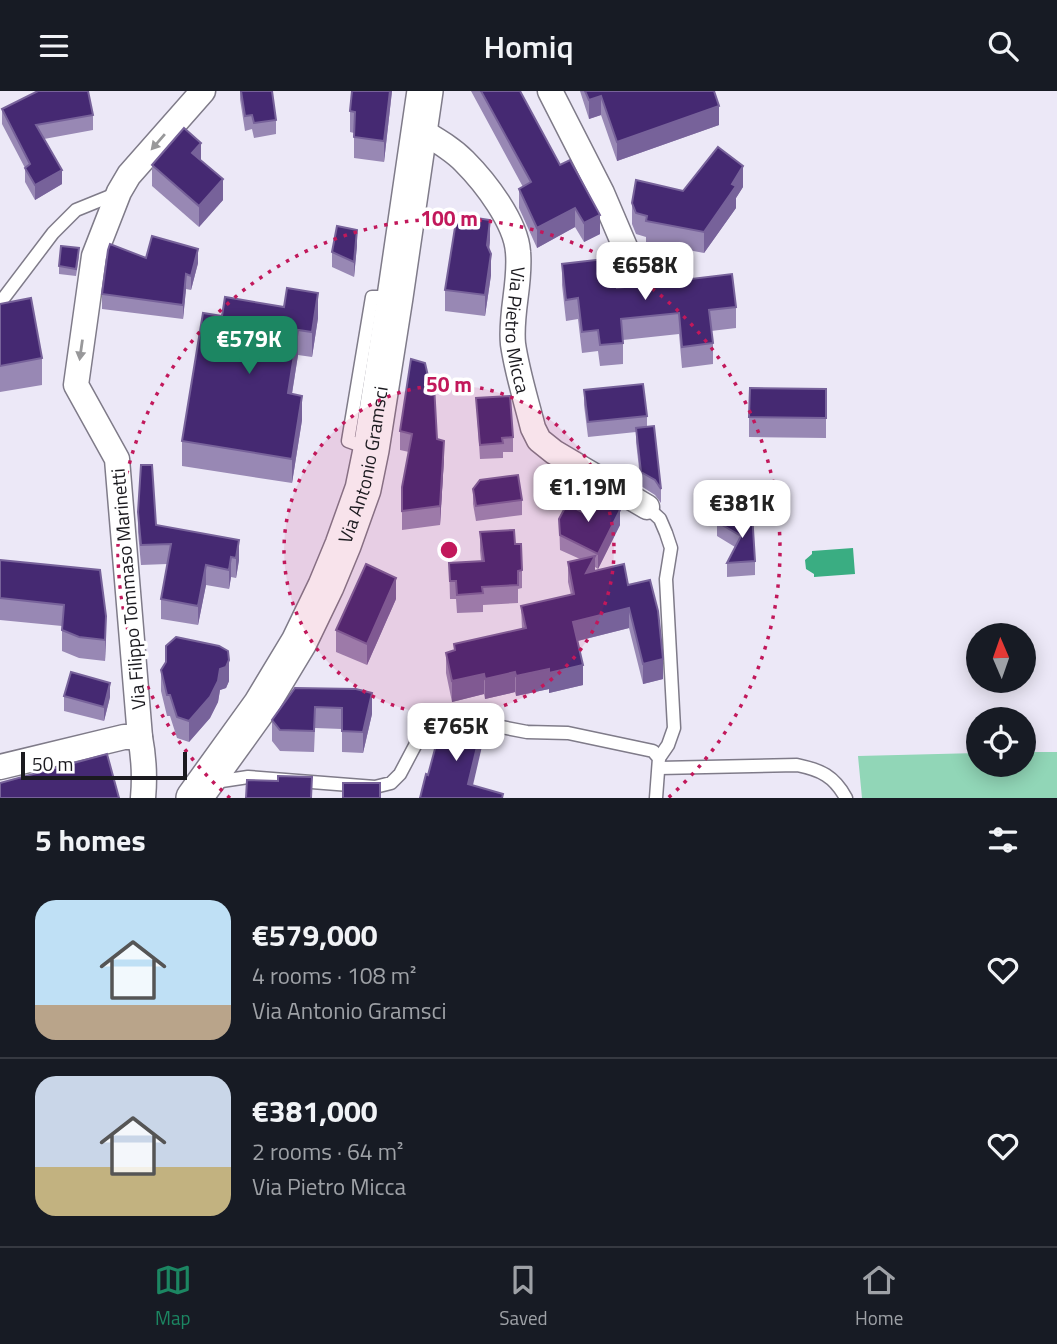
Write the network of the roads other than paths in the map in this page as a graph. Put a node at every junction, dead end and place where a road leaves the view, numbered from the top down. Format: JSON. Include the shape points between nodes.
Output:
{"nodes":[{"id":1,"x":203,"y":91,"type":"edge"},
{"id":2,"x":425,"y":91,"type":"edge"},
{"id":3,"x":550,"y":91,"type":"edge"},
{"id":4,"x":420,"y":130,"type":"junction"},
{"id":5,"x":118,"y":192,"type":"junction"},
{"id":6,"x":640,"y":282,"type":"edge"},
{"id":7,"x":0,"y":303,"type":"edge"},
{"id":8,"x":647,"y":506,"type":"joint"},
{"id":9,"x":140,"y":737,"type":"junction"},
{"id":10,"x":659,"y":763,"type":"junction"},
{"id":11,"x":0,"y":767,"type":"edge"},
{"id":12,"x":199,"y":791,"type":"edge"},
{"id":13,"x":143,"y":798,"type":"edge"},
{"id":14,"x":656,"y":798,"type":"edge"},
{"id":15,"x":846,"y":798,"type":"edge"}],
"edges":[{"from":1,"to":5,"type":"street","name":"Via Filippo Tommaso Marinetti","one_way":true},
{"from":2,"to":4,"type":"main road","name":"Via Antonio Gramsci"},
{"from":3,"to":6,"type":"street","via":[[602,193]]},
{"from":4,"to":8,"type":"street","name":"Via Pietro Micca","via":[[464,161],[506,216],[515,236],[513,343],[539,440]]},
{"from":4,"to":12,"type":"main road","name":"Via Antonio Gramsci","via":[[363,489],[299,642],[261,705]]},
{"from":5,"to":7,"type":"lane","via":[[76,210]]},
{"from":5,"to":9,"type":"street","name":"Via Filippo Tommaso Marinetti","one_way":true,"via":[[94,256],[76,385],[117,459]]},
{"from":8,"to":10,"type":"lane","via":[[660,519],[671,548],[666,579],[674,728]]},
{"from":9,"to":11,"type":"street"},
{"from":9,"to":13,"type":"street","name":"Via Filippo Tommaso Marinetti"},
{"from":10,"to":12,"type":"lane","via":[[653,751],[591,737],[527,732],[444,716],[428,721],[391,783],[375,787],[248,777]]},
{"from":10,"to":14,"type":"lane"},
{"from":10,"to":15,"type":"lane","via":[[797,765],[828,775]]}]}
